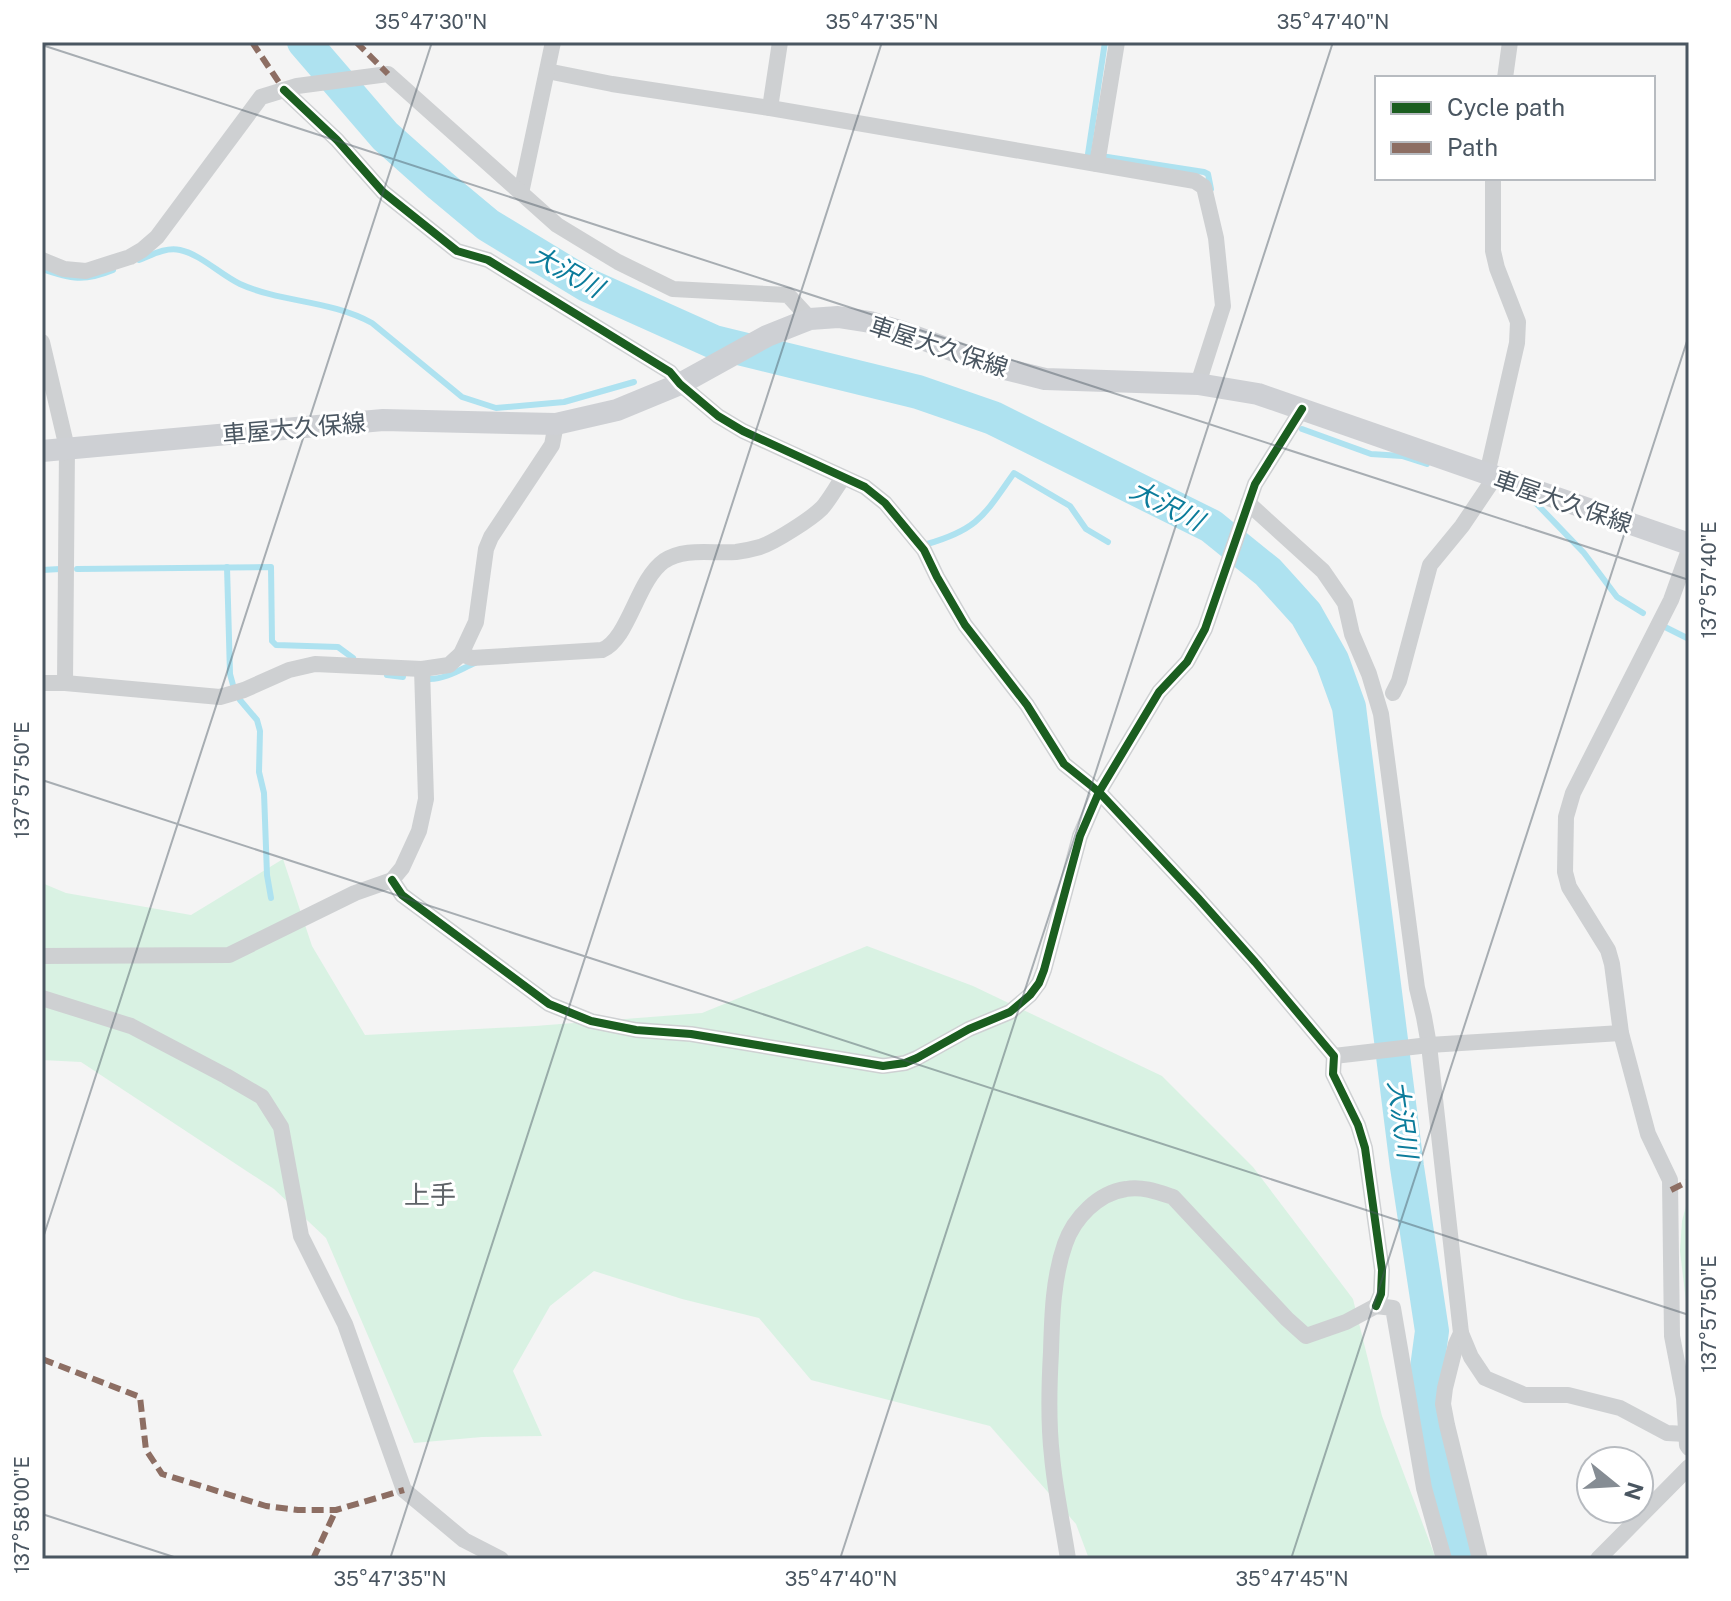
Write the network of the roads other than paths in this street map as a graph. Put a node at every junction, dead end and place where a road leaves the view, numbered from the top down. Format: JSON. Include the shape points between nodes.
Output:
{"nodes":[{"id":1,"x":553,"y":42,"type":"edge"},
{"id":2,"x":780,"y":42,"type":"edge"},
{"id":3,"x":1117,"y":42,"type":"edge"},
{"id":4,"x":1510,"y":42,"type":"edge"},
{"id":5,"x":547,"y":71,"type":"junction"},
{"id":6,"x":1505,"y":76,"type":"edge"},
{"id":7,"x":291,"y":88,"type":"junction"},
{"id":8,"x":770,"y":108,"type":"junction"},
{"id":9,"x":1098,"y":158,"type":"junction"},
{"id":10,"x":1493,"y":180,"type":"edge"},
{"id":11,"x":521,"y":193,"type":"junction"},
{"id":12,"x":42,"y":260,"type":"edge"},
{"id":13,"x":803,"y":321,"type":"junction"},
{"id":14,"x":42,"y":342,"type":"edge"},
{"id":15,"x":688,"y":379,"type":"junction"},
{"id":16,"x":1198,"y":384,"type":"junction"},
{"id":17,"x":1302,"y":409,"type":"junction"},
{"id":18,"x":556,"y":424,"type":"junction"},
{"id":19,"x":67,"y":448,"type":"junction"},
{"id":20,"x":42,"y":451,"type":"edge"},
{"id":21,"x":1491,"y":476,"type":"junction"},
{"id":22,"x":843,"y":478,"type":"junction"},
{"id":23,"x":1246,"y":509,"type":"junction"},
{"id":24,"x":1689,"y":544,"type":"edge"},
{"id":25,"x":1689,"y":550,"type":"edge"},
{"id":26,"x":461,"y":654,"type":"junction"},
{"id":27,"x":422,"y":669,"type":"junction"},
{"id":28,"x":42,"y":683,"type":"edge"},
{"id":29,"x":65,"y":683,"type":"junction"},
{"id":30,"x":1393,"y":693,"type":"dead end"},
{"id":31,"x":1099,"y":792,"type":"junction"},
{"id":32,"x":392,"y":880,"type":"junction"},
{"id":33,"x":42,"y":956,"type":"edge"},
{"id":34,"x":42,"y":998,"type":"edge"},
{"id":35,"x":1621,"y":1033,"type":"junction"},
{"id":36,"x":1424,"y":1045,"type":"junction"},
{"id":37,"x":1334,"y":1056,"type":"junction"},
{"id":38,"x":1376,"y":1306,"type":"junction"},
{"id":39,"x":1461,"y":1333,"type":"junction"},
{"id":40,"x":1684,"y":1377,"type":"edge"},
{"id":41,"x":1688,"y":1441,"type":"edge"},
{"id":42,"x":1689,"y":1467,"type":"edge"},
{"id":43,"x":501,"y":1559,"type":"edge"},
{"id":44,"x":1068,"y":1559,"type":"edge"},
{"id":45,"x":1444,"y":1559,"type":"edge"},
{"id":46,"x":1480,"y":1559,"type":"edge"},
{"id":47,"x":1598,"y":1559,"type":"edge"}],
"edges":[{"from":1,"to":5,"type":"street"},
{"from":2,"to":8,"type":"street"},
{"from":3,"to":9,"type":"street"},
{"from":4,"to":6,"type":"street"},
{"from":5,"to":8,"type":"street"},
{"from":5,"to":11,"type":"street"},
{"from":7,"to":11,"type":"street","via":[[388,74]]},
{"from":7,"to":12,"type":"street","via":[[261,97],[142,250],[86,271]]},
{"from":7,"to":15,"type":"street","via":[[383,192],[457,251],[488,260]]},
{"from":8,"to":9,"type":"street"},
{"from":9,"to":16,"type":"street","via":[[1204,187],[1223,306]]},
{"from":10,"to":21,"type":"street","via":[[1493,251],[1518,322]]},
{"from":11,"to":13,"type":"street","via":[[557,225],[673,289],[788,295]]},
{"from":13,"to":15,"type":"main road","name":"車屋大久保線"},
{"from":13,"to":16,"type":"main road","name":"車屋大久保線","via":[[838,317],[870,322],[1045,379]]},
{"from":14,"to":19,"type":"street"},
{"from":15,"to":18,"type":"main road","name":"車屋大久保線","via":[[617,410]]},
{"from":15,"to":22,"type":"street","via":[[718,416]]},
{"from":16,"to":17,"type":"main road","name":"車屋大久保線","via":[[1258,394]]},
{"from":17,"to":21,"type":"main road","name":"車屋大久保線"},
{"from":17,"to":23,"type":"street","via":[[1255,484]]},
{"from":18,"to":19,"type":"main road","name":"車屋大久保線","via":[[383,420]]},
{"from":18,"to":26,"type":"street","via":[[552,445],[486,549],[476,622]]},
{"from":19,"to":20,"type":"main road","name":"車屋大久保線"},
{"from":19,"to":29,"type":"street"},
{"from":21,"to":24,"type":"main road","name":"車屋大久保線"},
{"from":21,"to":30,"type":"street","via":[[1462,526],[1430,565]]},
{"from":22,"to":26,"type":"street","via":[[822,507],[761,547],[684,553],[664,561],[610,647],[472,658]]},
{"from":22,"to":31,"type":"street","via":[[885,503],[924,550],[965,625],[1027,705],[1064,764]]},
{"from":23,"to":31,"type":"street","via":[[1205,629],[1187,662],[1159,692]]},
{"from":23,"to":36,"type":"street","via":[[1323,571],[1345,603],[1375,693]]},
{"from":25,"to":35,"type":"street","via":[[1671,600],[1573,793],[1566,817],[1565,872],[1608,950]]},
{"from":26,"to":27,"type":"street","via":[[449,665]]},
{"from":27,"to":29,"type":"street","via":[[315,664],[220,697]]},
{"from":27,"to":32,"type":"street","via":[[426,799],[419,831]]},
{"from":28,"to":29,"type":"street"},
{"from":31,"to":32,"type":"street","via":[[1080,836],[1044,970],[1030,995],[1010,1012],[917,1058],[883,1066],[591,1021],[549,1004],[402,895]]},
{"from":31,"to":37,"type":"street","via":[[1208,908]]},
{"from":32,"to":33,"type":"street","via":[[229,955]]},
{"from":34,"to":43,"type":"street","via":[[131,1026],[262,1097],[281,1127],[301,1236],[345,1324],[404,1490],[464,1540]]},
{"from":35,"to":36,"type":"street"},
{"from":35,"to":40,"type":"street","via":[[1648,1134],[1670,1180],[1672,1336]]},
{"from":36,"to":37,"type":"street"},
{"from":36,"to":39,"type":"street"},
{"from":37,"to":38,"type":"street","via":[[1333,1074],[1365,1148],[1382,1270]]},
{"from":38,"to":44,"type":"street","via":[[1306,1336],[1173,1197],[1126,1188],[1105,1195],[1084,1212],[1065,1241],[1052,1317],[1052,1456]]},
{"from":38,"to":45,"type":"street","via":[[1393,1308],[1424,1488]]},
{"from":39,"to":41,"type":"street","via":[[1485,1378],[1525,1395],[1568,1395],[1620,1408]]},
{"from":39,"to":46,"type":"street","via":[[1443,1404]]},
{"from":40,"to":41,"type":"street"},
{"from":42,"to":47,"type":"street"}]}
